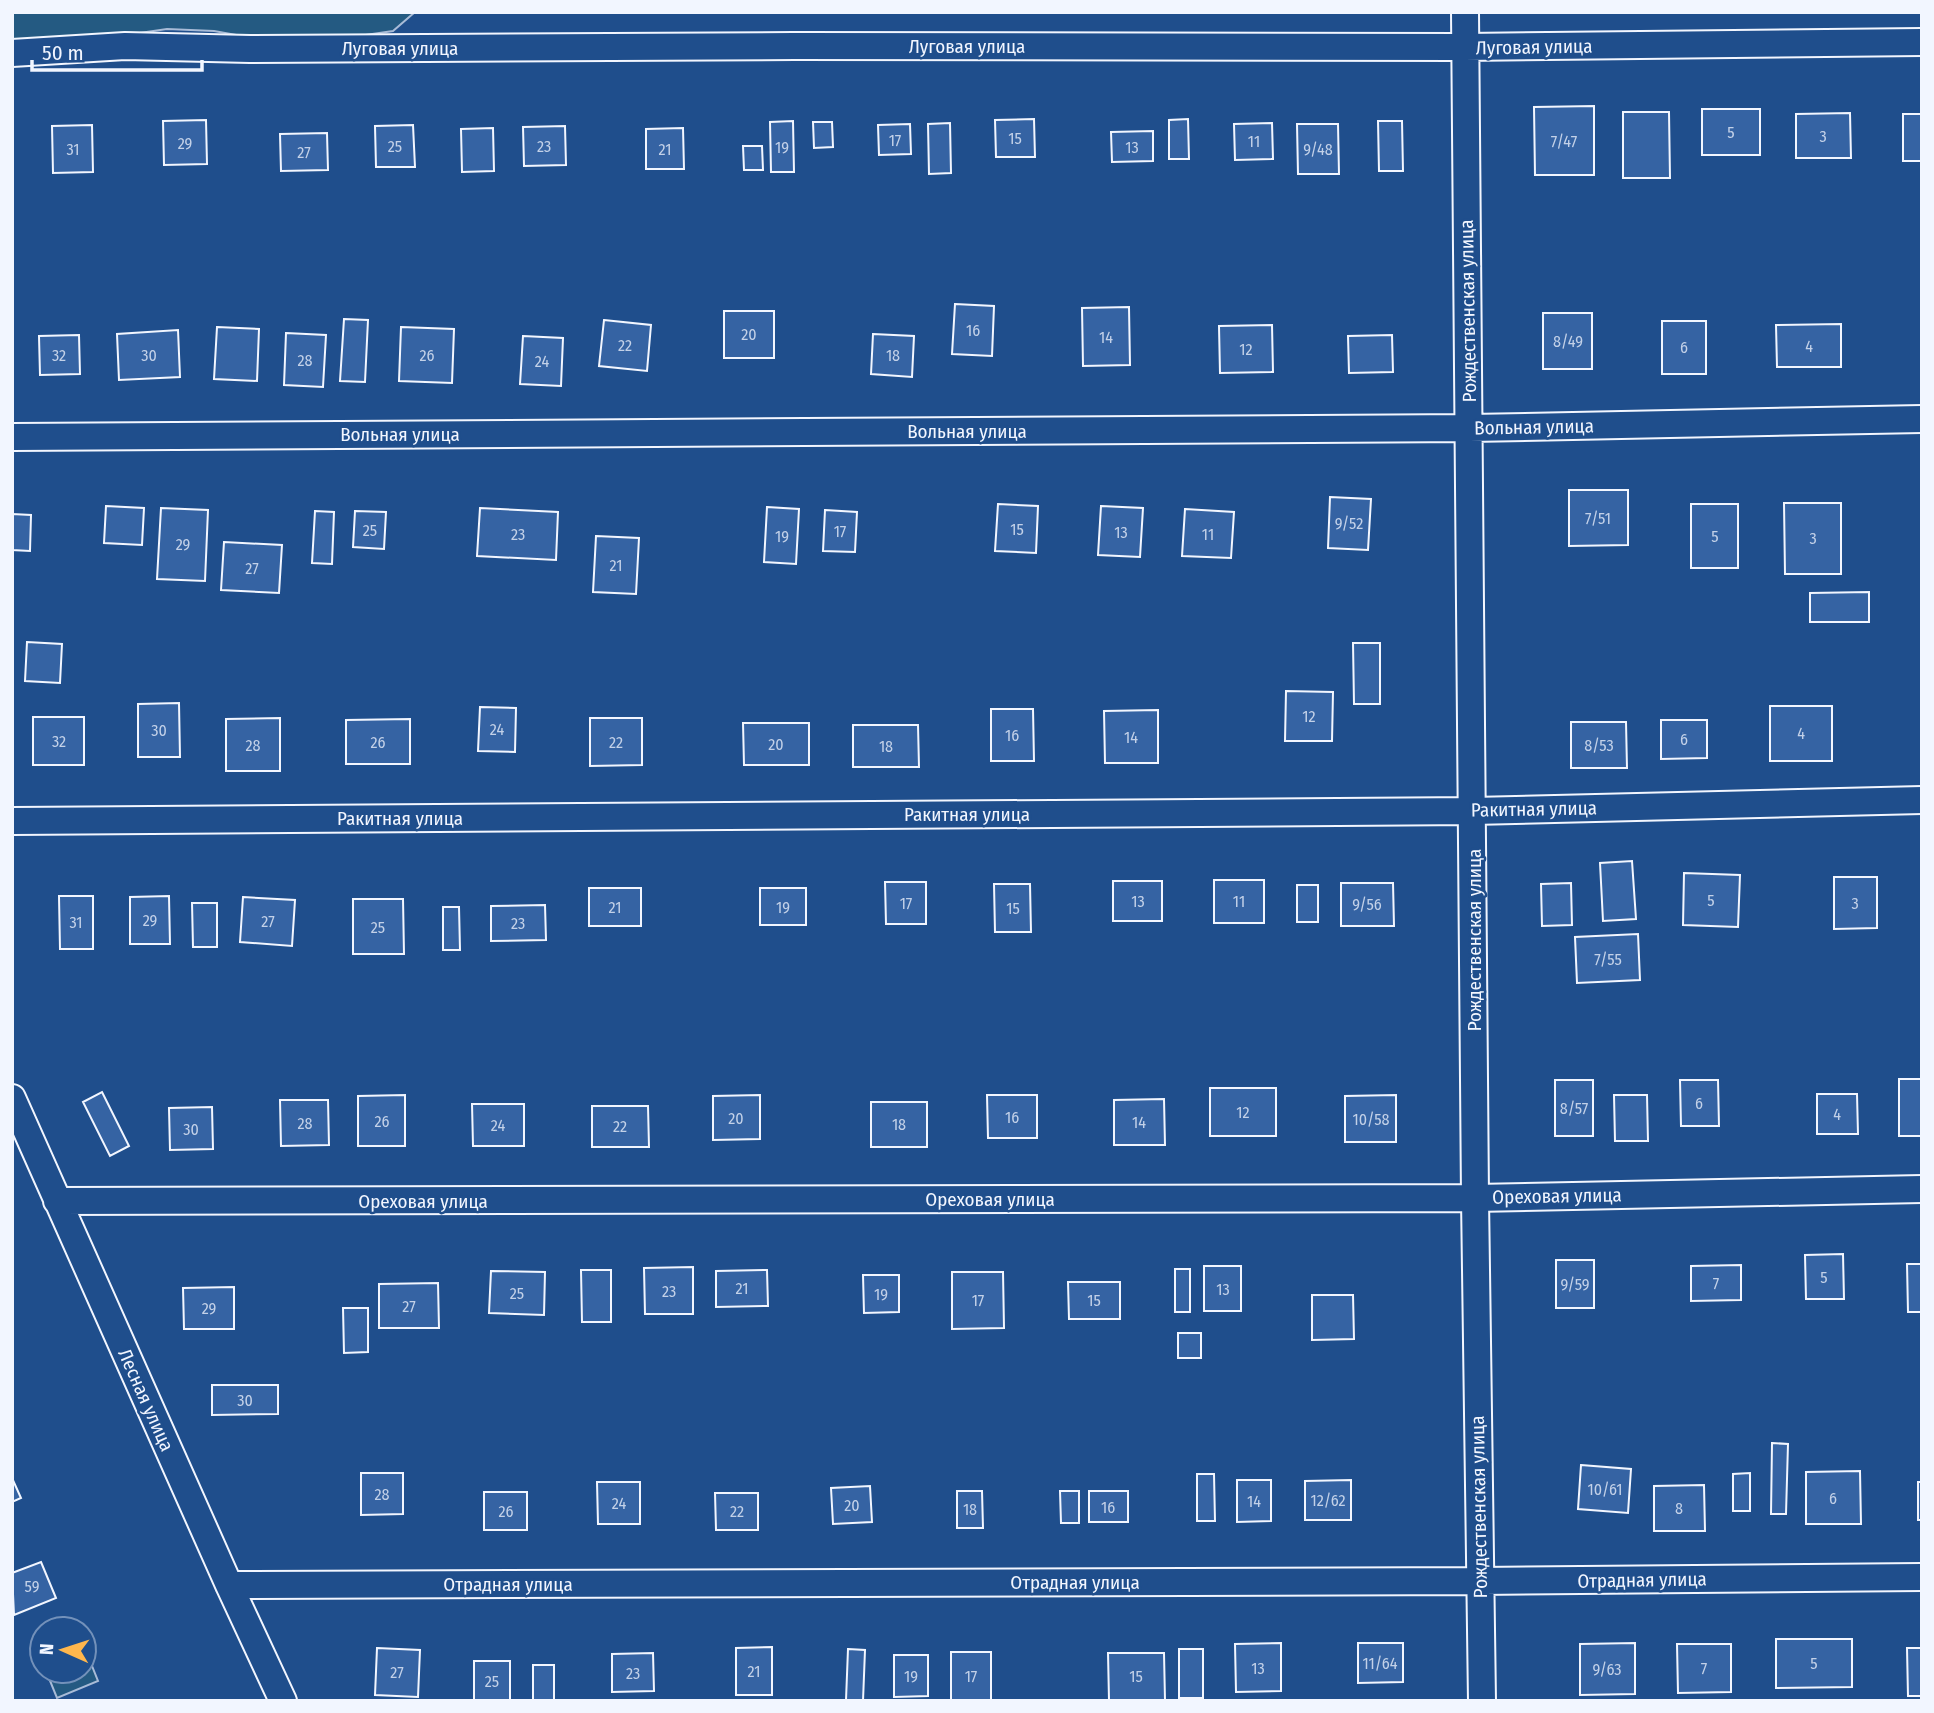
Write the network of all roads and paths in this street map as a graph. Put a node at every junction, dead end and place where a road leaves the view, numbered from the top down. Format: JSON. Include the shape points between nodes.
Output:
{"nodes":[{"id":1,"x":1465,"y":12,"type":"edge"},
{"id":2,"x":1922,"y":42,"type":"edge"},
{"id":3,"x":1465,"y":47,"type":"junction"},
{"id":4,"x":12,"y":53,"type":"edge"},
{"id":5,"x":1922,"y":419,"type":"edge"},
{"id":6,"x":1470,"y":428,"type":"junction"},
{"id":7,"x":12,"y":436,"type":"edge"},
{"id":8,"x":1922,"y":800,"type":"edge"},
{"id":9,"x":1473,"y":811,"type":"junction"},
{"id":10,"x":12,"y":821,"type":"edge"},
{"id":11,"x":12,"y":1098,"type":"edge"},
{"id":12,"x":1922,"y":1189,"type":"edge"},
{"id":13,"x":1475,"y":1198,"type":"junction"},
{"id":14,"x":57,"y":1202,"type":"junction"},
{"id":15,"x":1922,"y":1577,"type":"edge"},
{"id":16,"x":1480,"y":1581,"type":"junction"},
{"id":17,"x":229,"y":1585,"type":"junction"},
{"id":18,"x":283,"y":1701,"type":"edge"},
{"id":19,"x":1482,"y":1701,"type":"edge"}],
"edges":[{"from":1,"to":3,"type":"street","name":"Рождественская улица"},
{"from":2,"to":3,"type":"street","name":"Луговая улица"},
{"from":3,"to":4,"type":"street","name":"Луговая улица","via":[[125,46]]},
{"from":3,"to":6,"type":"street","name":"Рождественская улица"},
{"from":5,"to":6,"type":"street","name":"Вольная улица"},
{"from":6,"to":7,"type":"street","name":"Вольная улица"},
{"from":6,"to":9,"type":"street","name":"Рождественская улица"},
{"from":8,"to":9,"type":"street","name":"Ракитная улица"},
{"from":9,"to":10,"type":"street","name":"Ракитная улица"},
{"from":9,"to":13,"type":"street","name":"Рождественская улица"},
{"from":11,"to":14,"type":"street","name":"Лесная улица"},
{"from":12,"to":13,"type":"street","name":"Ореховая улица"},
{"from":13,"to":14,"type":"street","name":"Ореховая улица"},
{"from":13,"to":16,"type":"street","name":"Рождественская улица"},
{"from":14,"to":17,"type":"street","name":"Лесная улица"},
{"from":15,"to":16,"type":"street","name":"Отрадная улица"},
{"from":16,"to":17,"type":"street","name":"Отрадная улица"},
{"from":16,"to":19,"type":"street","name":"Рождественская улица"},
{"from":17,"to":18,"type":"street","name":"Лесная улица"}]}
